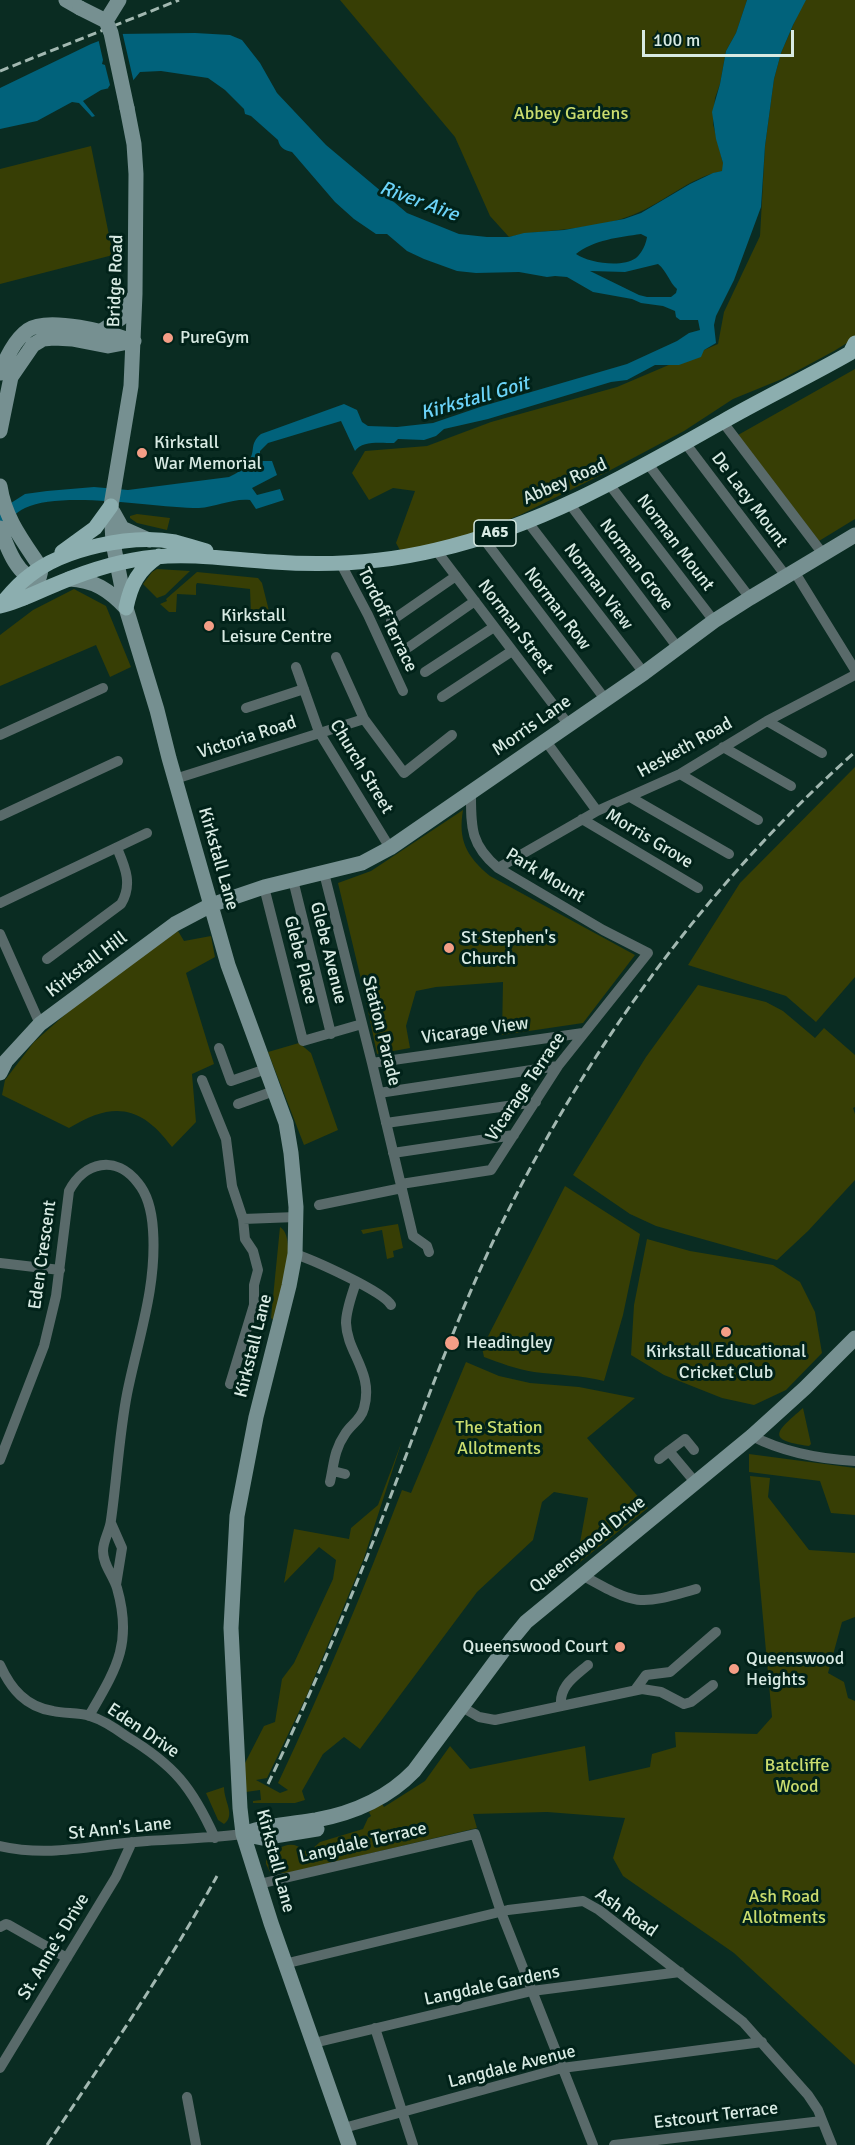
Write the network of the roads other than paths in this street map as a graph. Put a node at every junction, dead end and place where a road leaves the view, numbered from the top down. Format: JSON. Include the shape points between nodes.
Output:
{"nodes":[{"id":1,"x":66,"y":0,"type":"edge"},
{"id":2,"x":119,"y":0,"type":"edge"},
{"id":3,"x":106,"y":21,"type":"junction"},
{"id":4,"x":135,"y":294,"type":"junction"},
{"id":5,"x":103,"y":330,"type":"junction"},
{"id":6,"x":134,"y":341,"type":"junction"},
{"id":7,"x":853,"y":349,"type":"edge"},
{"id":8,"x":7,"y":367,"type":"edge"},
{"id":9,"x":722,"y":422,"type":"junction"},
{"id":10,"x":0,"y":431,"type":"edge"},
{"id":11,"x":686,"y":444,"type":"junction"},
{"id":12,"x":648,"y":464,"type":"junction"},
{"id":13,"x":609,"y":484,"type":"junction"},
{"id":14,"x":0,"y":486,"type":"edge"},
{"id":15,"x":569,"y":503,"type":"junction"},
{"id":16,"x":111,"y":506,"type":"junction"},
{"id":17,"x":526,"y":521,"type":"junction"},
{"id":18,"x":4,"y":528,"type":"edge"},
{"id":19,"x":855,"y":535,"type":"edge"},
{"id":20,"x":483,"y":538,"type":"junction"},
{"id":21,"x":149,"y":540,"type":"junction"},
{"id":22,"x":110,"y":543,"type":"junction"},
{"id":23,"x":436,"y":550,"type":"junction"},
{"id":24,"x":823,"y":554,"type":"junction"},
{"id":25,"x":159,"y":556,"type":"junction"},
{"id":26,"x":222,"y":557,"type":"junction"},
{"id":27,"x":15,"y":560,"type":"junction"},
{"id":28,"x":117,"y":563,"type":"junction"},
{"id":29,"x":341,"y":564,"type":"junction"},
{"id":30,"x":40,"y":569,"type":"junction"},
{"id":31,"x":790,"y":573,"type":"junction"},
{"id":32,"x":456,"y":576,"type":"junction"},
{"id":33,"x":65,"y":581,"type":"junction"},
{"id":34,"x":750,"y":598,"type":"junction"},
{"id":35,"x":475,"y":601,"type":"junction"},
{"id":36,"x":6,"y":603,"type":"edge"},
{"id":37,"x":126,"y":608,"type":"junction"},
{"id":38,"x":391,"y":621,"type":"dead end"},
{"id":39,"x":714,"y":621,"type":"junction"},
{"id":40,"x":494,"y":627,"type":"junction"},
{"id":41,"x":409,"y":647,"type":"dead end"},
{"id":42,"x":678,"y":648,"type":"junction"},
{"id":43,"x":513,"y":651,"type":"junction"},
{"id":44,"x":336,"y":657,"type":"dead end"},
{"id":45,"x":296,"y":668,"type":"dead end"},
{"id":46,"x":855,"y":671,"type":"edge"},
{"id":47,"x":425,"y":672,"type":"dead end"},
{"id":48,"x":644,"y":673,"type":"junction"},
{"id":49,"x":104,"y":688,"type":"dead end"},
{"id":50,"x":304,"y":689,"type":"junction"},
{"id":51,"x":403,"y":691,"type":"dead end"},
{"id":52,"x":442,"y":697,"type":"dead end"},
{"id":53,"x":605,"y":699,"type":"junction"},
{"id":54,"x":246,"y":708,"type":"dead end"},
{"id":55,"x":364,"y":719,"type":"junction"},
{"id":56,"x":767,"y":721,"type":"junction"},
{"id":57,"x":568,"y":724,"type":"junction"},
{"id":58,"x":319,"y":732,"type":"junction"},
{"id":59,"x":0,"y":735,"type":"edge"},
{"id":60,"x":452,"y":735,"type":"dead end"},
{"id":61,"x":545,"y":740,"type":"junction"},
{"id":62,"x":723,"y":747,"type":"junction"},
{"id":63,"x":822,"y":753,"type":"dead end"},
{"id":64,"x":118,"y":761,"type":"dead end"},
{"id":65,"x":680,"y":774,"type":"junction"},
{"id":66,"x":175,"y":779,"type":"junction"},
{"id":67,"x":791,"y":786,"type":"dead end"},
{"id":68,"x":471,"y":793,"type":"junction"},
{"id":69,"x":630,"y":797,"type":"junction"},
{"id":70,"x":597,"y":811,"type":"junction"},
{"id":71,"x":0,"y":816,"type":"edge"},
{"id":72,"x":582,"y":819,"type":"junction"},
{"id":73,"x":758,"y":820,"type":"dead end"},
{"id":74,"x":147,"y":833,"type":"dead end"},
{"id":75,"x":386,"y":842,"type":"junction"},
{"id":76,"x":117,"y":848,"type":"junction"},
{"id":77,"x":729,"y":854,"type":"dead end"},
{"id":78,"x":498,"y":868,"type":"junction"},
{"id":79,"x":324,"y":873,"type":"junction"},
{"id":80,"x":293,"y":880,"type":"junction"},
{"id":81,"x":264,"y":887,"type":"junction"},
{"id":82,"x":698,"y":888,"type":"dead end"},
{"id":83,"x":0,"y":903,"type":"edge"},
{"id":84,"x":211,"y":904,"type":"junction"},
{"id":85,"x":0,"y":934,"type":"edge"},
{"id":86,"x":648,"y":953,"type":"joint"},
{"id":87,"x":46,"y":959,"type":"dead end"},
{"id":88,"x":40,"y":1024,"type":"junction"},
{"id":89,"x":362,"y":1024,"type":"junction"},
{"id":90,"x":583,"y":1033,"type":"junction"},
{"id":91,"x":331,"y":1034,"type":"junction"},
{"id":92,"x":219,"y":1048,"type":"dead end"},
{"id":93,"x":372,"y":1063,"type":"junction"},
{"id":94,"x":558,"y":1066,"type":"junction"},
{"id":95,"x":266,"y":1069,"type":"junction"},
{"id":96,"x":0,"y":1073,"type":"edge"},
{"id":97,"x":202,"y":1080,"type":"dead end"},
{"id":98,"x":274,"y":1091,"type":"junction"},
{"id":99,"x":379,"y":1093,"type":"junction"},
{"id":100,"x":536,"y":1102,"type":"junction"},
{"id":101,"x":238,"y":1104,"type":"dead end"},
{"id":102,"x":386,"y":1123,"type":"junction"},
{"id":103,"x":514,"y":1135,"type":"junction"},
{"id":104,"x":393,"y":1153,"type":"junction"},
{"id":105,"x":402,"y":1190,"type":"junction"},
{"id":106,"x":319,"y":1205,"type":"dead end"},
{"id":107,"x":296,"y":1217,"type":"junction"},
{"id":108,"x":243,"y":1219,"type":"junction"},
{"id":109,"x":429,"y":1252,"type":"dead end"},
{"id":110,"x":295,"y":1254,"type":"junction"},
{"id":111,"x":0,"y":1263,"type":"edge"},
{"id":112,"x":60,"y":1270,"type":"junction"},
{"id":113,"x":356,"y":1282,"type":"junction"},
{"id":114,"x":391,"y":1305,"type":"dead end"},
{"id":115,"x":855,"y":1338,"type":"edge"},
{"id":116,"x":230,"y":1384,"type":"dead end"},
{"id":117,"x":752,"y":1436,"type":"junction"},
{"id":118,"x":694,"y":1450,"type":"dead end"},
{"id":119,"x":669,"y":1451,"type":"junction"},
{"id":120,"x":659,"y":1459,"type":"dead end"},
{"id":121,"x":0,"y":1460,"type":"edge"},
{"id":122,"x":855,"y":1461,"type":"edge"},
{"id":123,"x":345,"y":1474,"type":"dead end"},
{"id":124,"x":695,"y":1482,"type":"junction"},
{"id":125,"x":111,"y":1523,"type":"junction"},
{"id":126,"x":582,"y":1575,"type":"junction"},
{"id":127,"x":116,"y":1585,"type":"junction"},
{"id":128,"x":696,"y":1589,"type":"dead end"},
{"id":129,"x":716,"y":1632,"type":"dead end"},
{"id":130,"x":0,"y":1665,"type":"edge"},
{"id":131,"x":588,"y":1665,"type":"dead end"},
{"id":132,"x":713,"y":1684,"type":"dead end"},
{"id":133,"x":635,"y":1690,"type":"junction"},
{"id":134,"x":561,"y":1706,"type":"junction"},
{"id":135,"x":462,"y":1707,"type":"junction"},
{"id":136,"x":89,"y":1716,"type":"junction"},
{"id":137,"x":243,"y":1834,"type":"junction"},
{"id":138,"x":215,"y":1838,"type":"junction"},
{"id":139,"x":132,"y":1842,"type":"junction"},
{"id":140,"x":0,"y":1846,"type":"edge"},
{"id":141,"x":259,"y":1884,"type":"junction"},
{"id":142,"x":501,"y":1912,"type":"junction"},
{"id":143,"x":0,"y":1927,"type":"edge"},
{"id":144,"x":67,"y":1958,"type":"junction"},
{"id":145,"x":284,"y":1964,"type":"junction"},
{"id":146,"x":680,"y":1972,"type":"junction"},
{"id":147,"x":532,"y":1991,"type":"junction"},
{"id":148,"x":375,"y":2028,"type":"junction"},
{"id":149,"x":762,"y":2042,"type":"junction"},
{"id":150,"x":314,"y":2043,"type":"junction"},
{"id":151,"x":0,"y":2068,"type":"edge"},
{"id":152,"x":562,"y":2068,"type":"junction"},
{"id":153,"x":187,"y":2097,"type":"dead end"},
{"id":154,"x":402,"y":2112,"type":"junction"},
{"id":155,"x":822,"y":2121,"type":"junction"},
{"id":156,"x":344,"y":2128,"type":"junction"},
{"id":157,"x":196,"y":2145,"type":"edge"},
{"id":158,"x":349,"y":2145,"type":"edge"},
{"id":159,"x":413,"y":2145,"type":"edge"},
{"id":160,"x":592,"y":2145,"type":"edge"},
{"id":161,"x":614,"y":2145,"type":"edge"},
{"id":162,"x":832,"y":2145,"type":"edge"}],
"edges":[{"from":1,"to":3,"type":"street","bridge":true},
{"from":2,"to":3,"type":"street","bridge":true},
{"from":3,"to":4,"type":"street","name":"Bridge Road","bridge":true,"via":[[134,144]]},
{"from":4,"to":5,"type":"street","via":[[121,318]]},
{"from":4,"to":6,"type":"street","name":"Bridge Road"},
{"from":5,"to":6,"type":"street"},
{"from":5,"to":8,"type":"street","via":[[37,326],[20,338]]},
{"from":6,"to":8,"type":"street","via":[[108,346],[72,339],[44,339]]},
{"from":6,"to":16,"type":"street","name":"Bridge Road","via":[[129,403]]},
{"from":7,"to":9,"type":"main road","name":"Abbey Road","number":"A65"},
{"from":8,"to":10,"type":"street","via":[[11,377]]},
{"from":9,"to":11,"type":"main road","name":"Abbey Road","number":"A65"},
{"from":9,"to":24,"type":"street"},
{"from":11,"to":12,"type":"main road","name":"Abbey Road","number":"A65"},
{"from":11,"to":31,"type":"street","name":"De Lacy Mount"},
{"from":12,"to":13,"type":"main road","name":"Abbey Road","number":"A65"},
{"from":12,"to":34,"type":"street"},
{"from":13,"to":15,"type":"main road","name":"Abbey Road","number":"A65"},
{"from":13,"to":39,"type":"street","name":"Norman Mount"},
{"from":14,"to":18,"type":"street"},
{"from":15,"to":17,"type":"main road","name":"Abbey Road","number":"A65"},
{"from":15,"to":42,"type":"street","name":"Norman Grove"},
{"from":16,"to":21,"type":"street","via":[[122,528]]},
{"from":16,"to":22,"type":"street","name":"Bridge Road"},
{"from":16,"to":30,"type":"main road","via":[[95,528]]},
{"from":17,"to":20,"type":"main road","name":"Abbey Road","number":"A65"},
{"from":17,"to":48,"type":"street","name":"Norman View"},
{"from":18,"to":27,"type":"street"},
{"from":18,"to":30,"type":"street"},
{"from":19,"to":24,"type":"street","name":"Morris Lane"},
{"from":20,"to":23,"type":"main road","name":"Abbey Road","number":"A65"},
{"from":20,"to":53,"type":"street","name":"Norman Row"},
{"from":21,"to":22,"type":"main road","name":"Abbey Road","number":"A65"},
{"from":21,"to":26,"type":"main road","name":"Abbey Road","number":"A65"},
{"from":22,"to":28,"type":"street","name":"Bridge Road"},
{"from":22,"to":30,"type":"main road","number":"A65"},
{"from":23,"to":29,"type":"main road","name":"Abbey Road","number":"A65"},
{"from":23,"to":32,"type":"street","name":"Norman Street"},
{"from":24,"to":31,"type":"street","name":"Morris Lane"},
{"from":25,"to":26,"type":"main road","name":"Abbey Road","number":"A65"},
{"from":25,"to":28,"type":"main road","name":"Abbey Road","number":"A65"},
{"from":25,"to":37,"type":"main road","via":[[136,576]]},
{"from":26,"to":29,"type":"main road","name":"Abbey Road","number":"A65"},
{"from":27,"to":30,"type":"street"},
{"from":27,"to":36,"type":"street"},
{"from":28,"to":33,"type":"main road","number":"A65"},
{"from":28,"to":37,"type":"street","name":"Kirkstall Lane"},
{"from":29,"to":51,"type":"street","name":"Tordoff Terrace"},
{"from":30,"to":33,"type":"street"},
{"from":30,"to":36,"type":"main road","number":"A65"},
{"from":31,"to":34,"type":"street","name":"Morris Lane"},
{"from":31,"to":46,"type":"street","name":"De Lacy Mount","via":[[819,611]]},
{"from":32,"to":35,"type":"street","name":"Norman Street"},
{"from":32,"to":38,"type":"street"},
{"from":33,"to":36,"type":"main road","number":"A65"},
{"from":33,"to":37,"type":"street","via":[[95,583]]},
{"from":34,"to":39,"type":"street","name":"Morris Lane"},
{"from":35,"to":40,"type":"street","name":"Norman Street"},
{"from":35,"to":41,"type":"street"},
{"from":37,"to":66,"type":"street","name":"Kirkstall Lane"},
{"from":39,"to":42,"type":"street","name":"Morris Lane"},
{"from":40,"to":43,"type":"street","name":"Norman Street"},
{"from":40,"to":47,"type":"street"},
{"from":42,"to":48,"type":"street","name":"Morris Lane"},
{"from":43,"to":52,"type":"street"},
{"from":43,"to":57,"type":"street","name":"Norman Street"},
{"from":44,"to":55,"type":"street"},
{"from":45,"to":50,"type":"street","name":"Church Street"},
{"from":46,"to":56,"type":"street","name":"Hesketh Road"},
{"from":48,"to":53,"type":"street","name":"Morris Lane"},
{"from":49,"to":59,"type":"street"},
{"from":50,"to":54,"type":"street"},
{"from":50,"to":58,"type":"street","name":"Church Street"},
{"from":53,"to":57,"type":"street","name":"Morris Lane"},
{"from":55,"to":58,"type":"street","name":"Victoria Road"},
{"from":55,"to":60,"type":"street","via":[[404,773]]},
{"from":56,"to":62,"type":"street","name":"Hesketh Road"},
{"from":56,"to":63,"type":"street"},
{"from":57,"to":61,"type":"street","name":"Morris Lane"},
{"from":58,"to":66,"type":"street","name":"Victoria Road"},
{"from":58,"to":75,"type":"street","name":"Church Street"},
{"from":61,"to":68,"type":"street","name":"Morris Lane"},
{"from":61,"to":70,"type":"street"},
{"from":62,"to":65,"type":"street","name":"Hesketh Road"},
{"from":62,"to":67,"type":"street"},
{"from":64,"to":71,"type":"street"},
{"from":65,"to":69,"type":"street","name":"Hesketh Road"},
{"from":65,"to":73,"type":"street"},
{"from":66,"to":84,"type":"street","name":"Kirkstall Lane"},
{"from":68,"to":75,"type":"street","name":"Morris Lane"},
{"from":68,"to":78,"type":"street","name":"Park Mount","via":[[475,841],[482,854]]},
{"from":69,"to":70,"type":"street","name":"Hesketh Road"},
{"from":69,"to":77,"type":"street"},
{"from":70,"to":72,"type":"street","name":"Hesketh Road"},
{"from":72,"to":78,"type":"street","name":"Hesketh Road"},
{"from":72,"to":82,"type":"street","name":"Morris Grove"},
{"from":74,"to":76,"type":"street"},
{"from":75,"to":79,"type":"street","name":"Morris Lane","via":[[362,863]]},
{"from":76,"to":83,"type":"street"},
{"from":76,"to":87,"type":"street","via":[[128,881],[121,904]]},
{"from":78,"to":86,"type":"street","name":"Park Mount"},
{"from":79,"to":80,"type":"street","name":"Morris Lane"},
{"from":79,"to":89,"type":"street","name":"Station Parade"},
{"from":80,"to":81,"type":"street","name":"Morris Lane"},
{"from":80,"to":91,"type":"street","name":"Glebe Avenue"},
{"from":81,"to":84,"type":"street","name":"Morris Lane"},
{"from":81,"to":91,"type":"street","name":"Glebe Place","via":[[303,1041]]},
{"from":84,"to":88,"type":"street","name":"Kirkstall Hill","via":[[167,930]]},
{"from":84,"to":95,"type":"street","name":"Kirkstall Lane","via":[[228,965]]},
{"from":85,"to":88,"type":"street"},
{"from":86,"to":90,"type":"street","name":"Vicarage Terrace"},
{"from":88,"to":96,"type":"street","name":"Kirkstall Hill"},
{"from":89,"to":91,"type":"street"},
{"from":89,"to":93,"type":"street","name":"Station Parade"},
{"from":90,"to":93,"type":"street","name":"Vicarage View"},
{"from":90,"to":94,"type":"street","name":"Vicarage Terrace"},
{"from":92,"to":95,"type":"street","via":[[231,1081]]},
{"from":93,"to":99,"type":"street","name":"Station Parade"},
{"from":94,"to":99,"type":"street"},
{"from":94,"to":100,"type":"street","name":"Vicarage Terrace"},
{"from":95,"to":98,"type":"street","name":"Kirkstall Lane"},
{"from":97,"to":108,"type":"street","via":[[226,1139],[232,1186]]},
{"from":98,"to":101,"type":"street"},
{"from":98,"to":107,"type":"street","name":"Kirkstall Lane","via":[[286,1122]]},
{"from":99,"to":102,"type":"street","name":"Station Parade"},
{"from":100,"to":102,"type":"street"},
{"from":100,"to":103,"type":"street","name":"Vicarage Terrace"},
{"from":102,"to":104,"type":"street","name":"Station Parade"},
{"from":103,"to":104,"type":"street"},
{"from":103,"to":105,"type":"street","name":"Vicarage Terrace","via":[[491,1170]]},
{"from":104,"to":105,"type":"street","name":"Station Parade"},
{"from":105,"to":106,"type":"street","name":"Vicarage Terrace"},
{"from":105,"to":109,"type":"street","name":"Station Parade","via":[[413,1236]]},
{"from":107,"to":108,"type":"street"},
{"from":107,"to":110,"type":"street","name":"Kirkstall Lane"},
{"from":108,"to":116,"type":"street","via":[[245,1239],[258,1270],[254,1305]]},
{"from":110,"to":113,"type":"street"},
{"from":110,"to":137,"type":"street","name":"Kirkstall Lane","via":[[237,1516],[231,1628]]},
{"from":111,"to":112,"type":"street"},
{"from":112,"to":121,"type":"street","name":"Eden Crescent","via":[[44,1346]]},
{"from":112,"to":125,"type":"street","name":"Eden Crescent","via":[[66,1207],[75,1181],[97,1165],[117,1168],[131,1176],[143,1191],[151,1213],[154,1261],[127,1396]]},
{"from":113,"to":114,"type":"street"},
{"from":113,"to":123,"type":"street","via":[[346,1322],[364,1372],[364,1409],[336,1449],[331,1477]]},
{"from":115,"to":117,"type":"street","name":"Queenswood Drive"},
{"from":117,"to":122,"type":"street","via":[[769,1445]]},
{"from":117,"to":124,"type":"street","name":"Queenswood Drive"},
{"from":118,"to":119,"type":"street","via":[[685,1439]]},
{"from":119,"to":120,"type":"street"},
{"from":119,"to":124,"type":"street"},
{"from":124,"to":126,"type":"street","name":"Queenswood Drive"},
{"from":125,"to":127,"type":"street","name":"Eden Crescent","via":[[122,1548]]},
{"from":125,"to":127,"type":"street","name":"Eden Crescent","via":[[103,1552]]},
{"from":126,"to":128,"type":"street","via":[[617,1595],[640,1602]]},
{"from":126,"to":135,"type":"street","name":"Queenswood Drive","via":[[526,1622]]},
{"from":127,"to":136,"type":"street","name":"Eden Crescent","via":[[124,1630],[120,1656]]},
{"from":129,"to":133,"type":"street","via":[[670,1672],[646,1675]]},
{"from":130,"to":136,"type":"street","name":"Eden Drive","via":[[15,1692],[32,1704],[53,1712]]},
{"from":131,"to":134,"type":"street","via":[[567,1682],[560,1697]]},
{"from":132,"to":133,"type":"street","via":[[684,1704],[661,1692]]},
{"from":133,"to":134,"type":"street"},
{"from":134,"to":135,"type":"street","via":[[487,1720]]},
{"from":135,"to":137,"type":"street","name":"Queenswood Drive","via":[[414,1771],[391,1792],[336,1816]]},
{"from":136,"to":138,"type":"street","name":"Eden Drive","via":[[139,1744],[173,1770],[195,1795]]},
{"from":137,"to":138,"type":"street","name":"St Ann's Lane"},
{"from":137,"to":141,"type":"street","name":"Kirkstall Lane"},
{"from":138,"to":139,"type":"street","name":"St Ann's Lane"},
{"from":139,"to":140,"type":"street","name":"St Ann's Lane","via":[[49,1852]]},
{"from":139,"to":144,"type":"street","name":"St. Anne's Drive","via":[[116,1877]]},
{"from":141,"to":142,"type":"street","name":"Langdale Terrace","via":[[475,1834]]},
{"from":141,"to":145,"type":"street","name":"Kirkstall Lane"},
{"from":142,"to":145,"type":"street","name":"Ash Road"},
{"from":142,"to":146,"type":"street","name":"Ash Road","via":[[583,1900]]},
{"from":142,"to":147,"type":"street"},
{"from":143,"to":144,"type":"street","via":[[9,1925]]},
{"from":144,"to":151,"type":"street","name":"St. Anne's Drive"},
{"from":145,"to":150,"type":"street","name":"Kirkstall Lane"},
{"from":146,"to":147,"type":"street","name":"Langdale Gardens"},
{"from":146,"to":149,"type":"street","name":"Ash Road"},
{"from":147,"to":148,"type":"street","name":"Langdale Gardens"},
{"from":147,"to":152,"type":"street"},
{"from":148,"to":150,"type":"street","name":"Langdale Gardens"},
{"from":148,"to":154,"type":"street"},
{"from":149,"to":152,"type":"street","name":"Langdale Avenue"},
{"from":149,"to":155,"type":"street","name":"Ash Road","via":[[808,2095]]},
{"from":150,"to":156,"type":"street","name":"Kirkstall Lane"},
{"from":152,"to":154,"type":"street","name":"Langdale Avenue"},
{"from":152,"to":160,"type":"street"},
{"from":153,"to":157,"type":"street"},
{"from":154,"to":156,"type":"street","name":"Langdale Avenue"},
{"from":154,"to":159,"type":"street"},
{"from":155,"to":161,"type":"street","name":"Estcourt Terrace"},
{"from":155,"to":162,"type":"street","name":"Ash Road"},
{"from":156,"to":158,"type":"street","name":"Kirkstall Lane"}]}
